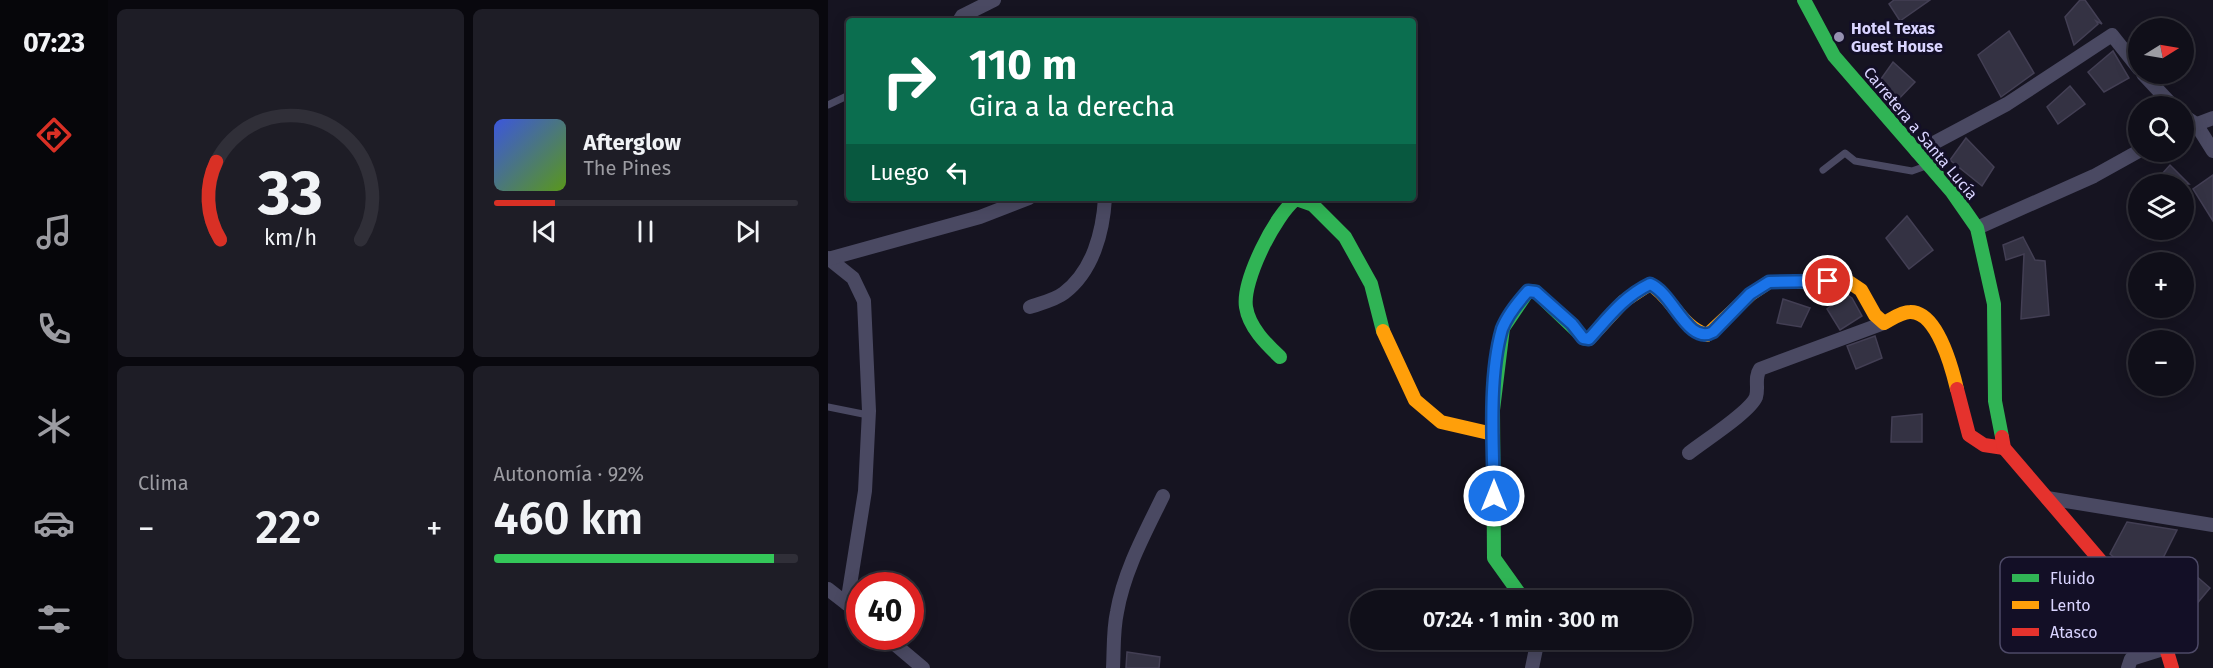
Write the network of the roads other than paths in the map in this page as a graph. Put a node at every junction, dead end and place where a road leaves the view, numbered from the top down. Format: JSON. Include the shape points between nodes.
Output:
{"nodes":[{"id":1,"x":994,"y":0,"type":"edge"},
{"id":2,"x":1804,"y":0,"type":"edge"},
{"id":3,"x":961,"y":18,"type":"edge"},
{"id":4,"x":2128,"y":55,"type":"edge"},
{"id":5,"x":2152,"y":84,"type":"edge"},
{"id":6,"x":846,"y":96,"type":"edge"},
{"id":7,"x":2164,"y":96,"type":"edge"},
{"id":8,"x":828,"y":105,"type":"edge"},
{"id":9,"x":2213,"y":118,"type":"edge"},
{"id":10,"x":2194,"y":122,"type":"edge"},
{"id":11,"x":2194,"y":130,"type":"edge"},
{"id":12,"x":2213,"y":151,"type":"edge"},
{"id":13,"x":1917,"y":152,"type":"junction"},
{"id":14,"x":2128,"y":157,"type":"edge"},
{"id":15,"x":1928,"y":165,"type":"junction"},
{"id":16,"x":1823,"y":170,"type":"dead end"},
{"id":17,"x":1022,"y":201,"type":"edge"},
{"id":18,"x":1105,"y":201,"type":"edge"},
{"id":19,"x":1294,"y":201,"type":"edge"},
{"id":20,"x":1301,"y":201,"type":"edge"},
{"id":21,"x":1977,"y":228,"type":"junction"},
{"id":22,"x":828,"y":259,"type":"edge"},
{"id":23,"x":1030,"y":307,"type":"dead end"},
{"id":24,"x":1884,"y":323,"type":"junction"},
{"id":25,"x":1280,"y":357,"type":"dead end"},
{"id":26,"x":828,"y":407,"type":"edge"},
{"id":27,"x":868,"y":415,"type":"junction"},
{"id":28,"x":1494,"y":434,"type":"junction"},
{"id":29,"x":2004,"y":448,"type":"junction"},
{"id":30,"x":1689,"y":453,"type":"dead end"},
{"id":31,"x":1163,"y":496,"type":"dead end"},
{"id":32,"x":2047,"y":498,"type":"junction"},
{"id":33,"x":2213,"y":525,"type":"edge"},
{"id":34,"x":2097,"y":557,"type":"edge"},
{"id":35,"x":852,"y":572,"type":"edge"},
{"id":36,"x":828,"y":589,"type":"edge"},
{"id":37,"x":1517,"y":590,"type":"edge"},
{"id":38,"x":846,"y":603,"type":"edge"},
{"id":39,"x":902,"y":650,"type":"edge"},
{"id":40,"x":1536,"y":650,"type":"edge"},
{"id":41,"x":2148,"y":653,"type":"edge"},
{"id":42,"x":2168,"y":653,"type":"edge"},
{"id":43,"x":923,"y":668,"type":"edge"},
{"id":44,"x":1113,"y":668,"type":"edge"},
{"id":45,"x":1532,"y":668,"type":"edge"},
{"id":46,"x":2128,"y":668,"type":"edge"},
{"id":47,"x":2172,"y":668,"type":"edge"}],
"edges":[{"from":1,"to":3,"type":"street"},
{"from":2,"to":13,"type":"street","name":"Carretera a Santa Lucía","via":[[1834,56]]},
{"from":4,"to":13,"type":"street","via":[[2112,35],[2007,104]]},
{"from":5,"to":7,"type":"street"},
{"from":6,"to":8,"type":"lane"},
{"from":9,"to":10,"type":"street"},
{"from":11,"to":12,"type":"street"},
{"from":13,"to":15,"type":"street","name":"Carretera a Santa Lucía"},
{"from":14,"to":21,"type":"street"},
{"from":15,"to":16,"type":"lane","via":[[1912,171],[1856,161],[1845,153]]},
{"from":15,"to":21,"type":"street","name":"Carretera a Santa Lucía"},
{"from":17,"to":22,"type":"street","via":[[980,218]]},
{"from":18,"to":23,"type":"street","via":[[1104,225],[1094,254],[1074,284],[1064,294]]},
{"from":19,"to":25,"type":"street","via":[[1273,228],[1245,305],[1261,339]]},
{"from":20,"to":28,"type":"street","via":[[1313,206],[1346,237],[1371,284],[1383,332],[1415,400],[1441,422]]},
{"from":21,"to":29,"type":"street","name":"Carretera a Santa Lucía","via":[[1994,304],[1995,401]]},
{"from":22,"to":27,"type":"street","via":[[853,278],[864,302]]},
{"from":24,"to":28,"type":"street","via":[[1861,290],[1848,282],[1769,282],[1750,294],[1707,335],[1697,333],[1659,288],[1650,284],[1634,291],[1589,339],[1583,338],[1536,292],[1528,291],[1503,328],[1496,371]]},
{"from":24,"to":29,"type":"street","via":[[1906,312],[1925,317],[1934,327],[1948,361],[1969,435],[1983,445]]},
{"from":24,"to":30,"type":"street","via":[[1760,369],[1756,375],[1756,397],[1750,408]]},
{"from":26,"to":27,"type":"lane"},
{"from":27,"to":35,"type":"street","via":[[865,491]]},
{"from":28,"to":37,"type":"street","via":[[1494,558]]},
{"from":29,"to":32,"type":"street","name":"Carretera a Santa Lucía"},
{"from":31,"to":44,"type":"street","via":[[1132,559],[1122,591],[1116,614]]},
{"from":32,"to":33,"type":"street"},
{"from":32,"to":34,"type":"street","name":"Carretera a Santa Lucía"},
{"from":36,"to":38,"type":"street"},
{"from":39,"to":43,"type":"street"},
{"from":40,"to":45,"type":"street"},
{"from":41,"to":46,"type":"street","via":[[2131,658]]},
{"from":42,"to":47,"type":"street","name":"Carretera a Santa Lucía"}]}
